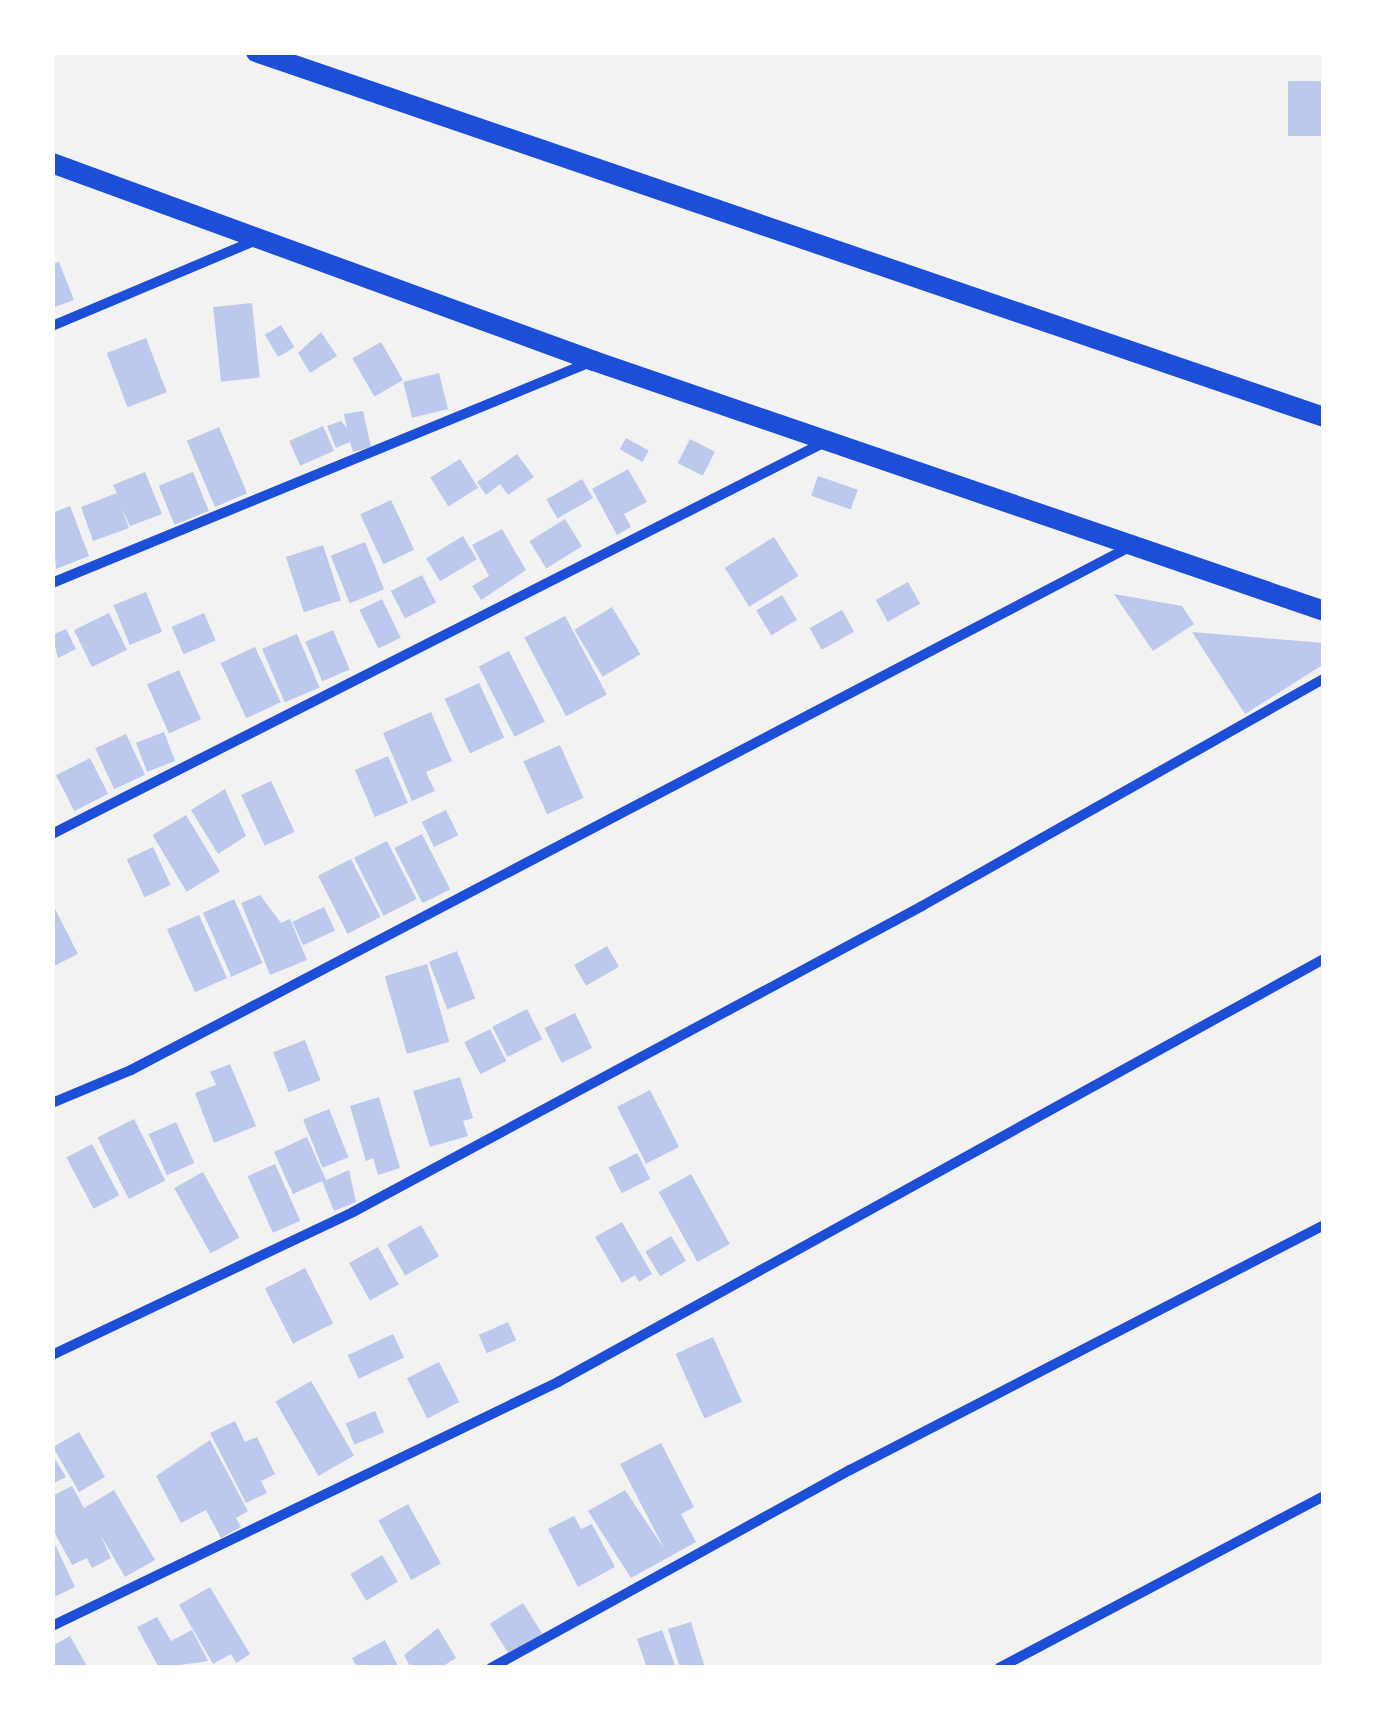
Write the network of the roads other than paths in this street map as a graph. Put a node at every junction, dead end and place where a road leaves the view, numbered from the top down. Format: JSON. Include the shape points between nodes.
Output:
{"nodes":[{"id":1,"x":256,"y":52,"type":"edge"},
{"id":2,"x":52,"y":164,"type":"edge"},
{"id":3,"x":259,"y":239,"type":"junction"},
{"id":4,"x":52,"y":326,"type":"edge"},
{"id":5,"x":594,"y":361,"type":"junction"},
{"id":6,"x":1324,"y":416,"type":"edge"},
{"id":7,"x":828,"y":441,"type":"junction"},
{"id":8,"x":1132,"y":545,"type":"junction"},
{"id":9,"x":52,"y":584,"type":"edge"},
{"id":10,"x":1324,"y":611,"type":"edge"},
{"id":11,"x":1324,"y":679,"type":"edge"},
{"id":12,"x":52,"y":834,"type":"edge"},
{"id":13,"x":1324,"y":958,"type":"edge"},
{"id":14,"x":52,"y":1103,"type":"edge"},
{"id":15,"x":1324,"y":1224,"type":"edge"},
{"id":16,"x":52,"y":1354,"type":"edge"},
{"id":17,"x":1324,"y":1496,"type":"edge"},
{"id":18,"x":52,"y":1626,"type":"edge"},
{"id":19,"x":491,"y":1668,"type":"edge"},
{"id":20,"x":999,"y":1668,"type":"edge"}],
"edges":[{"from":1,"to":6,"type":"main road"},
{"from":2,"to":3,"type":"main road"},
{"from":3,"to":4,"type":"street"},
{"from":3,"to":5,"type":"main road"},
{"from":5,"to":7,"type":"main road"},
{"from":5,"to":9,"type":"street"},
{"from":7,"to":8,"type":"main road"},
{"from":7,"to":12,"type":"street"},
{"from":8,"to":10,"type":"main road"},
{"from":8,"to":14,"type":"street","via":[[131,1070]]},
{"from":11,"to":16,"type":"street","via":[[922,906],[353,1212]]},
{"from":13,"to":18,"type":"street","via":[[558,1382]]},
{"from":15,"to":19,"type":"street","via":[[850,1470]]},
{"from":17,"to":20,"type":"street"}]}
